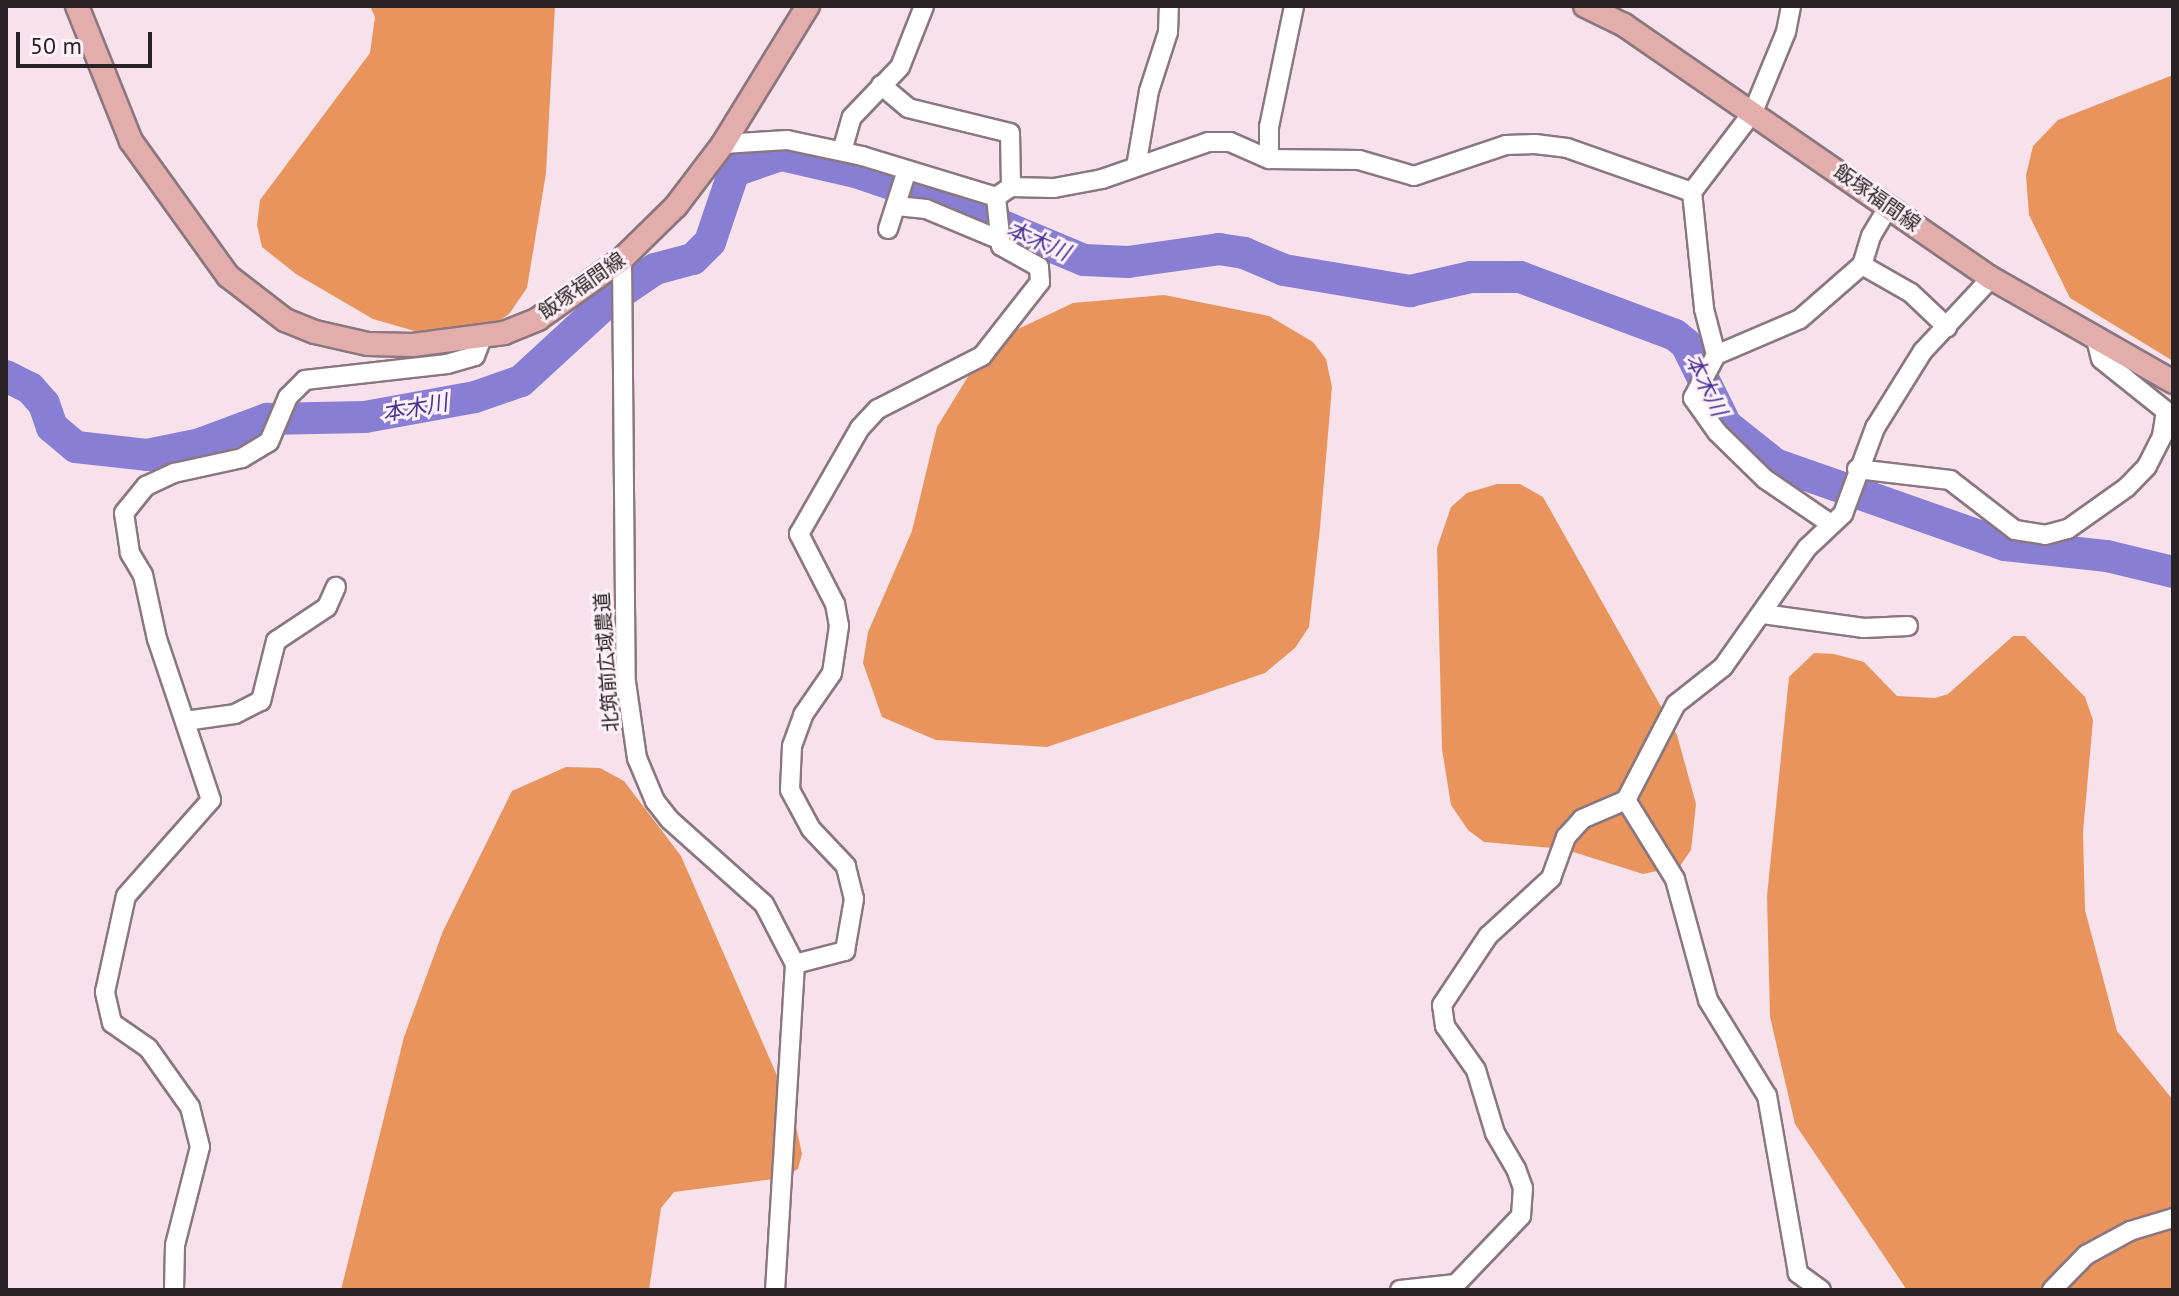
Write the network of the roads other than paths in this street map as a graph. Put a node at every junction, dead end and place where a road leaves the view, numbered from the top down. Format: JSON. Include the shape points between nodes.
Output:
{"nodes":[{"id":1,"x":77,"y":6,"type":"edge"},
{"id":2,"x":808,"y":6,"type":"edge"},
{"id":3,"x":924,"y":6,"type":"edge"},
{"id":4,"x":1169,"y":6,"type":"edge"},
{"id":5,"x":1294,"y":6,"type":"edge"},
{"id":6,"x":1585,"y":6,"type":"edge"},
{"id":7,"x":1791,"y":6,"type":"edge"},
{"id":8,"x":881,"y":85,"type":"junction"},
{"id":9,"x":1753,"y":112,"type":"junction"},
{"id":10,"x":723,"y":144,"type":"junction"},
{"id":11,"x":842,"y":151,"type":"junction"},
{"id":12,"x":1269,"y":159,"type":"junction"},
{"id":13,"x":1136,"y":167,"type":"junction"},
{"id":14,"x":907,"y":170,"type":"junction"},
{"id":15,"x":1004,"y":192,"type":"junction"},
{"id":16,"x":1692,"y":192,"type":"junction"},
{"id":17,"x":897,"y":206,"type":"junction"},
{"id":18,"x":1889,"y":206,"type":"junction"},
{"id":19,"x":888,"y":229,"type":"dead end"},
{"id":20,"x":998,"y":239,"type":"junction"},
{"id":21,"x":622,"y":259,"type":"junction"},
{"id":22,"x":1862,"y":265,"type":"junction"},
{"id":23,"x":1991,"y":278,"type":"junction"},
{"id":24,"x":1947,"y":327,"type":"junction"},
{"id":25,"x":481,"y":340,"type":"junction"},
{"id":26,"x":2097,"y":343,"type":"junction"},
{"id":27,"x":1716,"y":355,"type":"junction"},
{"id":28,"x":2173,"y":382,"type":"edge"},
{"id":29,"x":1857,"y":469,"type":"junction"},
{"id":30,"x":1831,"y":524,"type":"junction"},
{"id":31,"x":336,"y":587,"type":"dead end"},
{"id":32,"x":1763,"y":614,"type":"junction"},
{"id":33,"x":1908,"y":626,"type":"dead end"},
{"id":34,"x":185,"y":721,"type":"junction"},
{"id":35,"x":1626,"y":800,"type":"junction"},
{"id":36,"x":795,"y":964,"type":"junction"},
{"id":37,"x":2173,"y":1218,"type":"edge"},
{"id":38,"x":174,"y":1290,"type":"edge"},
{"id":39,"x":775,"y":1290,"type":"edge"},
{"id":40,"x":1400,"y":1290,"type":"edge"},
{"id":41,"x":1821,"y":1290,"type":"edge"},
{"id":42,"x":2052,"y":1290,"type":"edge"}],
"edges":[{"from":1,"to":25,"type":"main road","name":"飯塚福間線","via":[[131,141],[219,265],[261,304],[315,332],[368,344]]},
{"from":2,"to":10,"type":"main road","name":"飯塚福間線"},
{"from":3,"to":8,"type":"street","via":[[900,67]]},
{"from":4,"to":13,"type":"street","via":[[1168,32],[1149,91]]},
{"from":5,"to":12,"type":"street","via":[[1269,127]]},
{"from":6,"to":9,"type":"main road","name":"飯塚福間線","via":[[1624,25]]},
{"from":7,"to":9,"type":"street","via":[[1786,32]]},
{"from":8,"to":11,"type":"street","via":[[852,117]]},
{"from":8,"to":15,"type":"street","via":[[908,108],[1010,133]]},
{"from":9,"to":16,"type":"street"},
{"from":9,"to":18,"type":"main road","name":"飯塚福間線"},
{"from":10,"to":11,"type":"street","via":[[787,140]]},
{"from":10,"to":21,"type":"main road","name":"飯塚福間線","via":[[676,206]]},
{"from":11,"to":14,"type":"street"},
{"from":12,"to":13,"type":"street","via":[[1230,142],[1208,142]]},
{"from":12,"to":16,"type":"street","via":[[1359,160],[1414,176],[1506,145],[1535,144],[1581,152]]},
{"from":13,"to":15,"type":"street","via":[[1054,188]]},
{"from":14,"to":15,"type":"street"},
{"from":14,"to":17,"type":"street"},
{"from":15,"to":20,"type":"street"},
{"from":16,"to":27,"type":"street","via":[[1704,309]]},
{"from":17,"to":19,"type":"street"},
{"from":17,"to":20,"type":"street","via":[[926,209]]},
{"from":18,"to":22,"type":"street"},
{"from":18,"to":23,"type":"main road","name":"飯塚福間線"},
{"from":20,"to":36,"type":"street","via":[[1039,267],[1040,282],[1019,314],[982,356],[878,409],[860,428],[799,534],[835,604],[839,626],[832,673],[803,715],[792,746],[790,790],[811,829],[846,866],[854,899],[845,951]]},
{"from":21,"to":25,"type":"main road","name":"飯塚福間線","via":[[538,319]]},
{"from":21,"to":36,"type":"street","name":"北筑前広域農道","via":[[626,682],[637,758],[655,801],[764,904]]},
{"from":22,"to":24,"type":"street","via":[[1911,293]]},
{"from":22,"to":27,"type":"street","via":[[1800,319]]},
{"from":23,"to":24,"type":"street"},
{"from":23,"to":26,"type":"main road","name":"飯塚福間線"},
{"from":24,"to":29,"type":"street","via":[[1923,351],[1875,428]]},
{"from":25,"to":34,"type":"street","via":[[475,356],[447,364],[305,380],[288,397],[269,442],[242,458],[174,473],[146,486],[124,513],[130,553],[143,575]]},
{"from":26,"to":28,"type":"main road","name":"飯塚福間線"},
{"from":26,"to":29,"type":"street","via":[[2101,359],[2166,411],[2162,436],[2147,466],[2068,529],[2045,535],[2015,530],[1950,480]]},
{"from":27,"to":30,"type":"street","via":[[1693,398],[1717,432],[1765,479]]},
{"from":29,"to":30,"type":"street","via":[[1843,514]]},
{"from":30,"to":32,"type":"street","via":[[1807,548]]},
{"from":31,"to":34,"type":"street","via":[[327,607],[276,641],[261,701],[235,714]]},
{"from":32,"to":33,"type":"street","via":[[1864,628]]},
{"from":32,"to":35,"type":"street","via":[[1723,667],[1676,704]]},
{"from":34,"to":38,"type":"street","via":[[211,800],[126,896],[105,992],[112,1023],[148,1048],[190,1107],[200,1147],[175,1245]]},
{"from":35,"to":40,"type":"street","via":[[1574,828],[1551,878],[1488,936],[1442,1005],[1445,1026],[1476,1070],[1495,1133],[1516,1169],[1523,1188],[1521,1216],[1456,1284]]},
{"from":35,"to":41,"type":"street","via":[[1675,879],[1708,1000],[1767,1096],[1798,1273]]},
{"from":36,"to":39,"type":"street"},
{"from":37,"to":42,"type":"street","via":[[2130,1231],[2086,1255]]}]}
